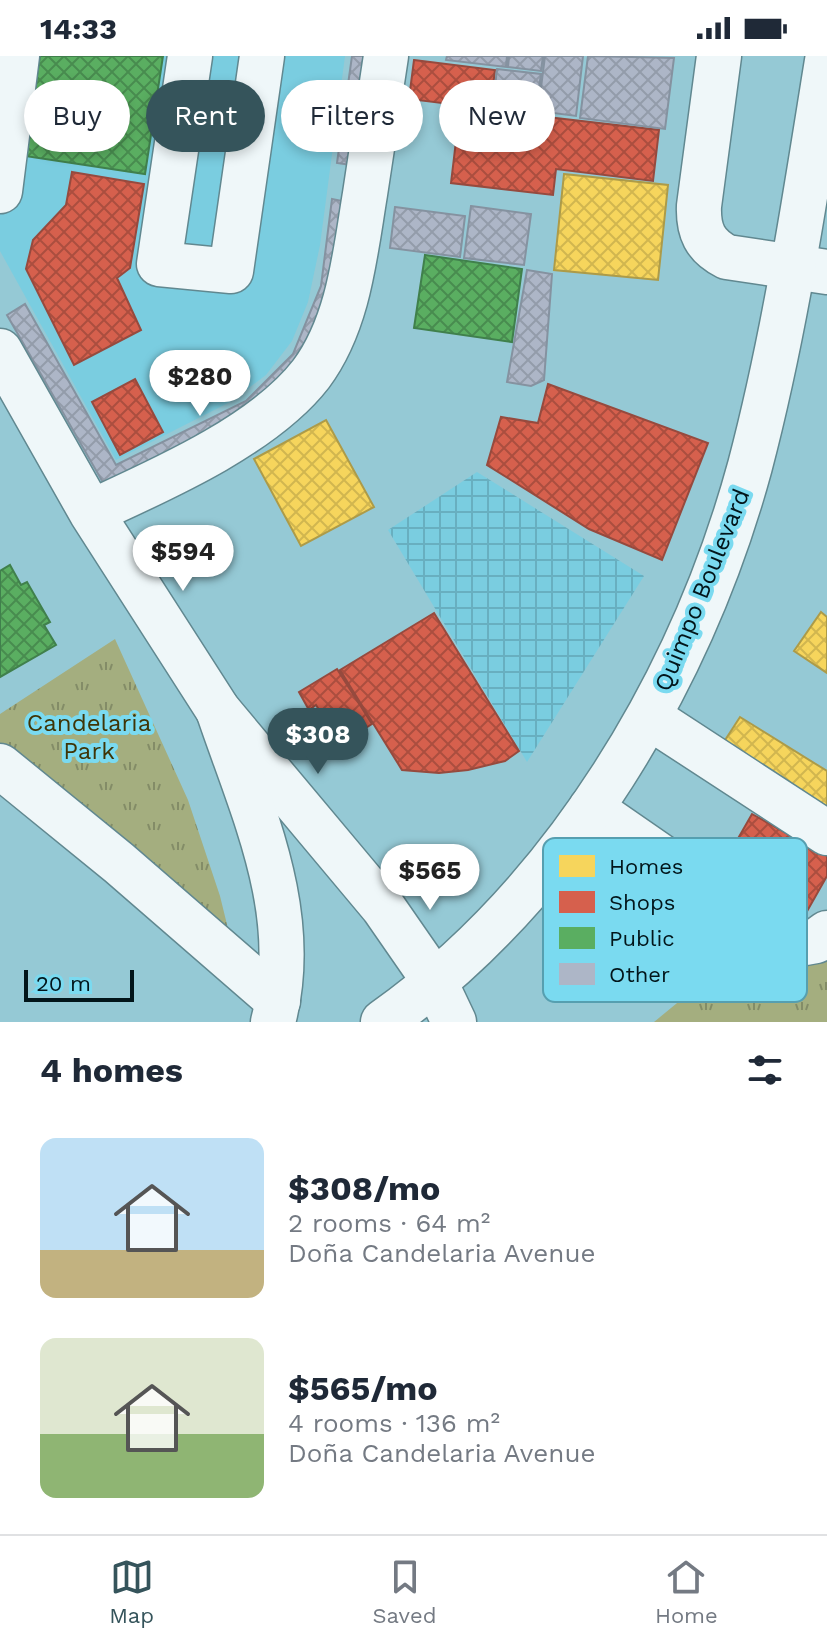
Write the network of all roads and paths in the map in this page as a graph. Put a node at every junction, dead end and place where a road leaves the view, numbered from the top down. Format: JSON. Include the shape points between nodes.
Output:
{"nodes":[{"id":1,"x":190,"y":56,"type":"edge"},
{"id":2,"x":262,"y":56,"type":"edge"},
{"id":3,"x":386,"y":56,"type":"edge"},
{"id":4,"x":719,"y":56,"type":"edge"},
{"id":5,"x":827,"y":61,"type":"edge"},
{"id":6,"x":10,"y":76,"type":"edge"},
{"id":7,"x":0,"y":191,"type":"edge"},
{"id":8,"x":810,"y":269,"type":"edge"},
{"id":9,"x":0,"y":351,"type":"edge"},
{"id":10,"x":91,"y":512,"type":"junction"},
{"id":11,"x":218,"y":710,"type":"junction"},
{"id":12,"x":649,"y":717,"type":"junction"},
{"id":13,"x":0,"y":766,"type":"edge"},
{"id":14,"x":591,"y":808,"type":"junction"},
{"id":15,"x":827,"y":833,"type":"edge"},
{"id":16,"x":567,"y":838,"type":"edge"},
{"id":17,"x":634,"y":838,"type":"edge"},
{"id":18,"x":543,"y":868,"type":"edge"},
{"id":19,"x":827,"y":933,"type":"edge"},
{"id":20,"x":807,"y":943,"type":"edge"},
{"id":21,"x":435,"y":982,"type":"junction"},
{"id":22,"x":276,"y":1012,"type":"edge"},
{"id":23,"x":383,"y":1022,"type":"edge"},
{"id":24,"x":454,"y":1022,"type":"edge"}],
"edges":[{"from":1,"to":2,"type":"street","via":[[159,264],[231,271]]},
{"from":3,"to":10,"type":"street","via":[[351,277],[334,329],[311,373],[254,425],[165,478]]},
{"from":4,"to":8,"type":"street","via":[[699,206],[703,236],[727,257]]},
{"from":5,"to":8,"type":"street","name":"Quimpo Boulevard"},
{"from":6,"to":7,"type":"street"},
{"from":8,"to":12,"type":"street","name":"Quimpo Boulevard","via":[[724,544],[685,648]]},
{"from":9,"to":10,"type":"street"},
{"from":10,"to":11,"type":"street"},
{"from":11,"to":21,"type":"street","via":[[383,907]]},
{"from":11,"to":22,"type":"street","via":[[279,902],[284,944]]},
{"from":12,"to":14,"type":"street","name":"Quimpo Boulevard"},
{"from":12,"to":15,"type":"street"},
{"from":13,"to":22,"type":"street","via":[[119,863]]},
{"from":14,"to":16,"type":"street","name":"Quimpo Boulevard"},
{"from":14,"to":17,"type":"street"},
{"from":18,"to":21,"type":"street","name":"Quimpo Boulevard"},
{"from":19,"to":20,"type":"street"},
{"from":21,"to":23,"type":"street","name":"Quimpo Boulevard"},
{"from":21,"to":24,"type":"street"}]}
